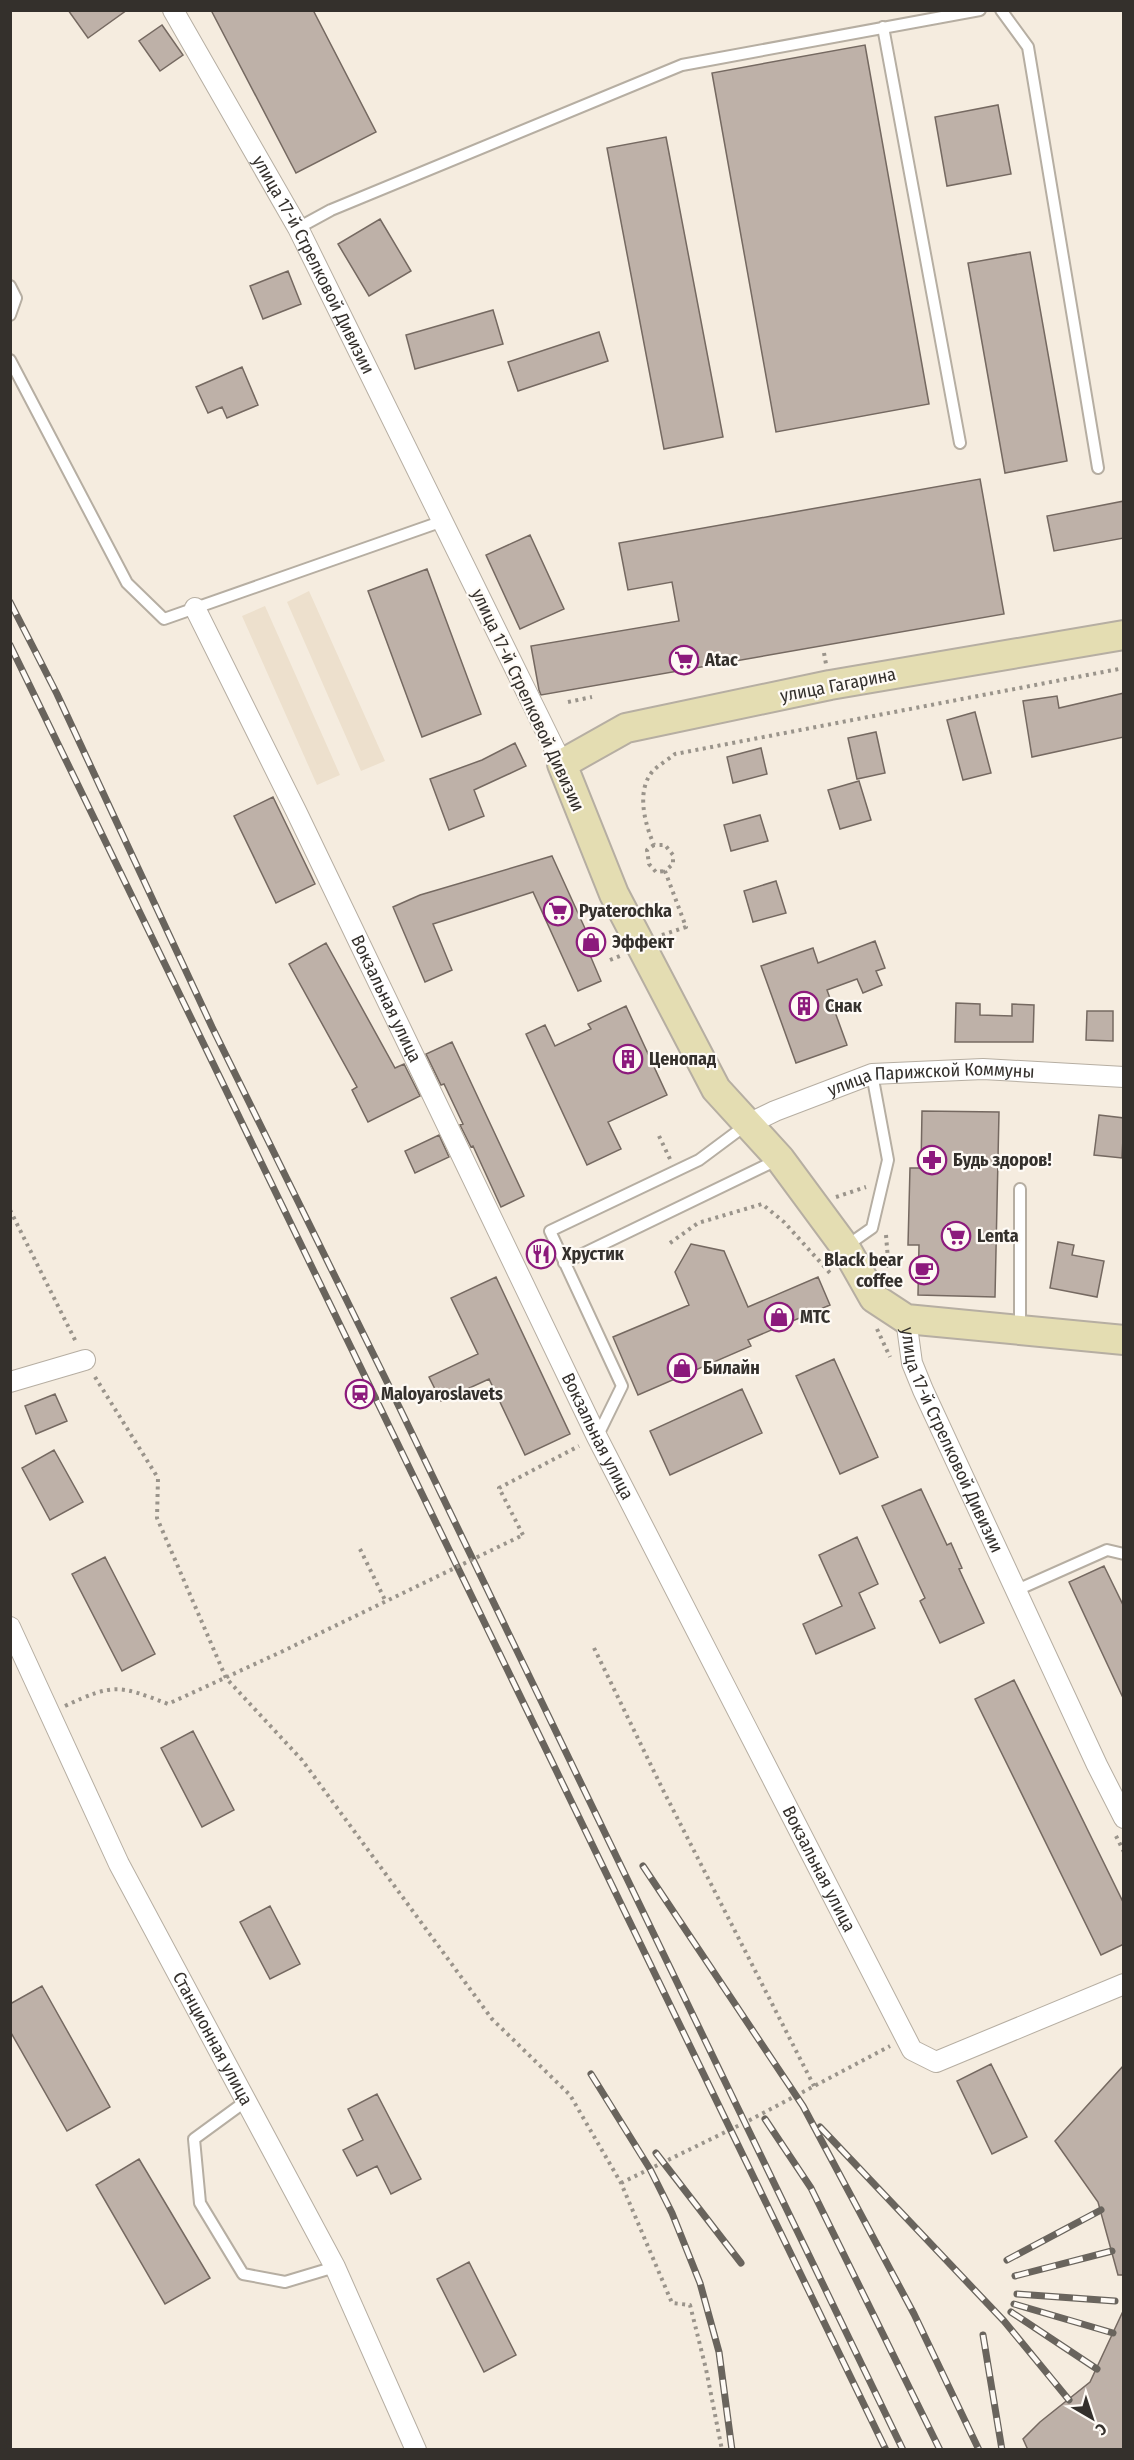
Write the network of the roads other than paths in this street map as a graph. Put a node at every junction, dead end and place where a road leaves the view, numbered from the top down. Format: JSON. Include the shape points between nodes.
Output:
{"nodes":[{"id":1,"x":173,"y":10,"type":"edge"},
{"id":2,"x":980,"y":10,"type":"edge"},
{"id":3,"x":1001,"y":10,"type":"edge"},
{"id":4,"x":882,"y":27,"type":"junction"},
{"id":5,"x":298,"y":228,"type":"junction"},
{"id":6,"x":10,"y":286,"type":"edge"},
{"id":7,"x":10,"y":315,"type":"edge"},
{"id":8,"x":10,"y":360,"type":"edge"},
{"id":9,"x":960,"y":443,"type":"dead end"},
{"id":10,"x":1098,"y":468,"type":"dead end"},
{"id":11,"x":443,"y":520,"type":"junction"},
{"id":12,"x":195,"y":608,"type":"junction"},
{"id":13,"x":1124,"y":635,"type":"edge"},
{"id":14,"x":562,"y":764,"type":"junction"},
{"id":15,"x":873,"y":1074,"type":"junction"},
{"id":16,"x":1124,"y":1077,"type":"edge"},
{"id":17,"x":746,"y":1125,"type":"junction"},
{"id":18,"x":780,"y":1159,"type":"junction"},
{"id":19,"x":1020,"y":1189,"type":"dead end"},
{"id":20,"x":845,"y":1247,"type":"junction"},
{"id":21,"x":564,"y":1263,"type":"junction"},
{"id":22,"x":906,"y":1319,"type":"junction"},
{"id":23,"x":1020,"y":1330,"type":"junction"},
{"id":24,"x":1124,"y":1340,"type":"edge"},
{"id":25,"x":85,"y":1360,"type":"road end"},
{"id":26,"x":10,"y":1382,"type":"edge"},
{"id":27,"x":597,"y":1437,"type":"junction"},
{"id":28,"x":1124,"y":1554,"type":"edge"},
{"id":29,"x":1017,"y":1590,"type":"junction"},
{"id":30,"x":10,"y":1627,"type":"edge"},
{"id":31,"x":1124,"y":1818,"type":"edge"},
{"id":32,"x":1124,"y":1984,"type":"edge"},
{"id":33,"x":246,"y":2101,"type":"junction"},
{"id":34,"x":335,"y":2267,"type":"junction"},
{"id":35,"x":416,"y":2450,"type":"edge"}],
"edges":[{"from":1,"to":5,"type":"street","name":"улица 17-й Стрелковой Дивизии"},
{"from":2,"to":4,"type":"lane"},
{"from":3,"to":10,"type":"lane","via":[[1028,47]]},
{"from":4,"to":5,"type":"lane","via":[[682,65],[331,210]]},
{"from":4,"to":9,"type":"lane"},
{"from":5,"to":11,"type":"street","name":"улица 17-й Стрелковой Дивизии"},
{"from":6,"to":7,"type":"lane","via":[[16,298]]},
{"from":8,"to":12,"type":"lane","via":[[127,583],[164,619]]},
{"from":11,"to":12,"type":"lane"},
{"from":11,"to":14,"type":"street","name":"улица 17-й Стрелковой Дивизии"},
{"from":12,"to":27,"type":"street","name":"Вокзальная улица"},
{"from":13,"to":14,"type":"main road","name":"улица Гагарина","via":[[830,685],[626,728]]},
{"from":14,"to":17,"type":"main road","name":"улица 17-й Стрелковой Дивизии","via":[[614,894],[716,1089]]},
{"from":15,"to":16,"type":"street","name":"улица Парижской Коммуны","via":[[983,1069]]},
{"from":15,"to":17,"type":"street","name":"улица Парижской Коммуны"},
{"from":15,"to":20,"type":"lane","via":[[888,1160],[872,1228]]},
{"from":17,"to":18,"type":"main road","name":"улица 17-й Стрелковой Дивизии"},
{"from":17,"to":21,"type":"lane","via":[[699,1160],[549,1231]]},
{"from":18,"to":20,"type":"main road","name":"улица 17-й Стрелковой Дивизии"},
{"from":18,"to":21,"type":"lane"},
{"from":19,"to":23,"type":"lane"},
{"from":20,"to":22,"type":"main road","name":"улица 17-й Стрелковой Дивизии","via":[[874,1298]]},
{"from":21,"to":27,"type":"lane","via":[[622,1386]]},
{"from":22,"to":23,"type":"main road"},
{"from":22,"to":29,"type":"street","name":"улица 17-й Стрелковой Дивизии","via":[[912,1363]]},
{"from":23,"to":24,"type":"main road"},
{"from":25,"to":26,"type":"street"},
{"from":27,"to":32,"type":"street","name":"Вокзальная улица","via":[[912,2050],[936,2062]]},
{"from":28,"to":29,"type":"lane","via":[[1107,1550]]},
{"from":29,"to":31,"type":"street","name":"улица 17-й Стрелковой Дивизии"},
{"from":30,"to":33,"type":"street","name":"Станционная улица","via":[[119,1864]]},
{"from":33,"to":34,"type":"street","name":"Станционная улица"},
{"from":33,"to":34,"type":"lane","via":[[194,2139],[200,2203],[243,2274],[285,2282]]},
{"from":34,"to":35,"type":"street","name":"Станционная улица"}]}
